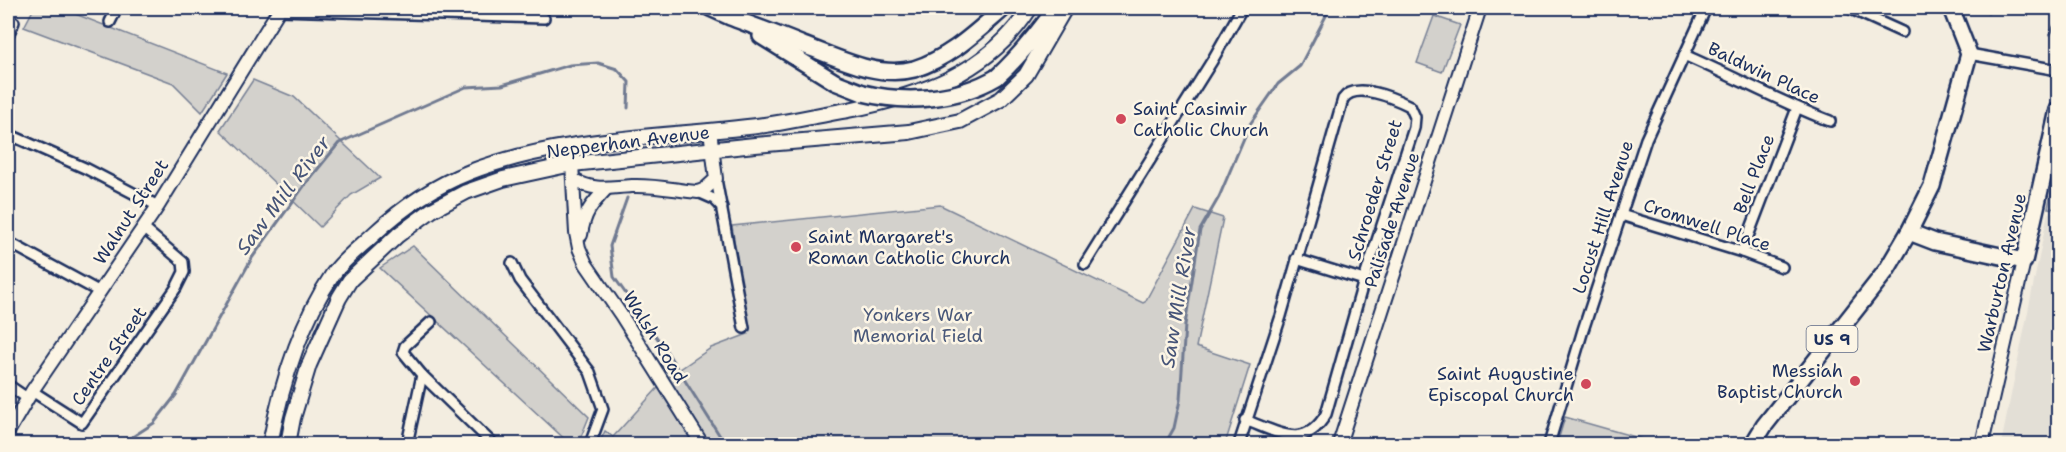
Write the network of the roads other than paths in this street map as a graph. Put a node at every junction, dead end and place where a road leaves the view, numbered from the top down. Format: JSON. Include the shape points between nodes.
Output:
{"nodes":[{"id":1,"x":117,"y":8,"type":"edge"},
{"id":2,"x":710,"y":8,"type":"edge"},
{"id":3,"x":1004,"y":8,"type":"edge"},
{"id":4,"x":1030,"y":8,"type":"edge"},
{"id":5,"x":1056,"y":8,"type":"edge"},
{"id":6,"x":1065,"y":8,"type":"edge"},
{"id":7,"x":1242,"y":8,"type":"edge"},
{"id":8,"x":1479,"y":8,"type":"edge"},
{"id":9,"x":1706,"y":8,"type":"edge"},
{"id":10,"x":1849,"y":8,"type":"edge"},
{"id":11,"x":1951,"y":8,"type":"edge"},
{"id":12,"x":279,"y":9,"type":"edge"},
{"id":13,"x":499,"y":12,"type":"edge"},
{"id":14,"x":730,"y":17,"type":"junction"},
{"id":15,"x":544,"y":18,"type":"dead end"},
{"id":16,"x":14,"y":22,"type":"dead end"},
{"id":17,"x":110,"y":22,"type":"dead end"},
{"id":18,"x":1902,"y":32,"type":"dead end"},
{"id":19,"x":8,"y":35,"type":"edge"},
{"id":20,"x":1969,"y":54,"type":"junction"},
{"id":21,"x":1684,"y":55,"type":"junction"},
{"id":22,"x":2058,"y":70,"type":"edge"},
{"id":23,"x":1797,"y":108,"type":"junction"},
{"id":24,"x":2058,"y":110,"type":"edge"},
{"id":25,"x":1830,"y":121,"type":"dead end"},
{"id":26,"x":710,"y":130,"type":"junction"},
{"id":27,"x":8,"y":134,"type":"edge"},
{"id":28,"x":570,"y":146,"type":"junction"},
{"id":29,"x":714,"y":150,"type":"junction"},
{"id":30,"x":572,"y":164,"type":"junction"},
{"id":31,"x":716,"y":179,"type":"junction"},
{"id":32,"x":574,"y":180,"type":"junction"},
{"id":33,"x":606,"y":189,"type":"junction"},
{"id":34,"x":698,"y":192,"type":"junction"},
{"id":35,"x":158,"y":206,"type":"junction"},
{"id":36,"x":722,"y":207,"type":"junction"},
{"id":37,"x":1621,"y":215,"type":"junction"},
{"id":38,"x":143,"y":228,"type":"junction"},
{"id":39,"x":1909,"y":232,"type":"junction"},
{"id":40,"x":8,"y":242,"type":"edge"},
{"id":41,"x":579,"y":248,"type":"junction"},
{"id":42,"x":1742,"y":252,"type":"junction"},
{"id":43,"x":1296,"y":259,"type":"junction"},
{"id":44,"x":2024,"y":261,"type":"junction"},
{"id":45,"x":512,"y":263,"type":"dead end"},
{"id":46,"x":1085,"y":264,"type":"dead end"},
{"id":47,"x":1782,"y":267,"type":"dead end"},
{"id":48,"x":1364,"y":280,"type":"junction"},
{"id":49,"x":100,"y":292,"type":"junction"},
{"id":50,"x":431,"y":322,"type":"dead end"},
{"id":51,"x":744,"y":328,"type":"dead end"},
{"id":52,"x":422,"y":375,"type":"junction"},
{"id":53,"x":8,"y":385,"type":"edge"},
{"id":54,"x":29,"y":394,"type":"junction"},
{"id":55,"x":1245,"y":420,"type":"junction"},
{"id":56,"x":8,"y":432,"type":"edge"},
{"id":57,"x":270,"y":444,"type":"edge"},
{"id":58,"x":288,"y":444,"type":"edge"},
{"id":59,"x":407,"y":444,"type":"edge"},
{"id":60,"x":493,"y":444,"type":"edge"},
{"id":61,"x":590,"y":444,"type":"edge"},
{"id":62,"x":702,"y":444,"type":"edge"},
{"id":63,"x":1239,"y":444,"type":"edge"},
{"id":64,"x":1339,"y":444,"type":"edge"},
{"id":65,"x":1549,"y":444,"type":"edge"},
{"id":66,"x":1753,"y":444,"type":"edge"},
{"id":67,"x":1982,"y":444,"type":"edge"}],
"edges":[{"from":1,"to":17,"type":"street"},
{"from":2,"to":14,"type":"main road"},
{"from":3,"to":14,"type":"main road","via":[[965,43],[940,58],[912,69],[888,71],[862,67]]},
{"from":4,"to":26,"type":"main road","name":"Nepperhan Avenue","via":[[999,46],[930,89],[870,106],[773,124]]},
{"from":5,"to":14,"type":"main road","bridge":true,"via":[[1039,33],[997,77],[955,94],[900,100],[835,82]]},
{"from":6,"to":29,"type":"main road","name":"Nepperhan Avenue","via":[[1026,75],[1001,99],[960,121],[909,132]]},
{"from":7,"to":46,"type":"street"},
{"from":8,"to":64,"type":"street","name":"Palisade Avenue"},
{"from":9,"to":21,"type":"street","name":"Locust Hill Avenue"},
{"from":10,"to":18,"type":"street"},
{"from":11,"to":20,"type":"main road"},
{"from":12,"to":13,"type":"street"},
{"from":12,"to":35,"type":"street","name":"Walnut Street"},
{"from":13,"to":15,"type":"street"},
{"from":16,"to":19,"type":"street"},
{"from":20,"to":22,"type":"street"},
{"from":20,"to":39,"type":"main road","number":"US 9","via":[[1932,186]]},
{"from":21,"to":23,"type":"street","name":"Baldwin Place"},
{"from":21,"to":37,"type":"street","name":"Locust Hill Avenue","via":[[1646,139]]},
{"from":23,"to":25,"type":"street","name":"Baldwin Place"},
{"from":23,"to":42,"type":"street","name":"Bell Place"},
{"from":24,"to":44,"type":"main road","name":"Warburton Avenue"},
{"from":26,"to":28,"type":"main road","name":"Nepperhan Avenue"},
{"from":26,"to":29,"type":"street"},
{"from":27,"to":35,"type":"street"},
{"from":28,"to":30,"type":"street","name":"Walsh Road"},
{"from":28,"to":57,"type":"main road","name":"Nepperhan Avenue","via":[[507,160],[442,185],[416,200],[349,256],[334,272],[305,328],[278,405]]},
{"from":29,"to":30,"type":"main road","name":"Nepperhan Avenue"},
{"from":29,"to":31,"type":"street"},
{"from":30,"to":32,"type":"street","name":"Walsh Road"},
{"from":30,"to":58,"type":"main road","name":"Nepperhan Avenue","via":[[503,179],[466,192],[432,210],[365,265],[350,280],[317,345]]},
{"from":31,"to":34,"type":"street"},
{"from":31,"to":36,"type":"street"},
{"from":32,"to":33,"type":"street"},
{"from":32,"to":41,"type":"street","name":"Walsh Road"},
{"from":33,"to":34,"type":"street","via":[[633,186]]},
{"from":33,"to":41,"type":"street","via":[[590,206]]},
{"from":34,"to":36,"type":"street"},
{"from":35,"to":38,"type":"street","name":"Walnut Street"},
{"from":36,"to":51,"type":"street"},
{"from":37,"to":42,"type":"street","name":"Cromwell Place"},
{"from":37,"to":65,"type":"street","name":"Locust Hill Avenue"},
{"from":38,"to":49,"type":"street","name":"Walnut Street"},
{"from":38,"to":54,"type":"street","name":"Centre Street","via":[[183,262],[184,272],[176,288],[82,423]]},
{"from":39,"to":44,"type":"main road","via":[[1935,242]]},
{"from":39,"to":66,"type":"main road","number":"US 9","via":[[1886,272]]},
{"from":40,"to":49,"type":"street"},
{"from":41,"to":62,"type":"street","name":"Walsh Road"},
{"from":42,"to":47,"type":"street","name":"Cromwell Place"},
{"from":43,"to":48,"type":"street"},
{"from":43,"to":48,"type":"street","name":"Schroeder Street","via":[[1343,99],[1355,90],[1399,101],[1413,111],[1414,128]]},
{"from":43,"to":55,"type":"street","name":"Schroeder Street"},
{"from":44,"to":67,"type":"street","name":"Warburton Avenue"},
{"from":45,"to":61,"type":"street","via":[[520,280],[590,372],[603,409]]},
{"from":48,"to":55,"type":"street","name":"Schroeder Street","via":[[1320,426],[1300,436],[1287,435]]},
{"from":49,"to":54,"type":"street","name":"Walnut Street"},
{"from":50,"to":52,"type":"street","via":[[403,352]]},
{"from":52,"to":59,"type":"street"},
{"from":52,"to":60,"type":"street"},
{"from":53,"to":54,"type":"street"},
{"from":54,"to":56,"type":"street","name":"Walnut Street"},
{"from":55,"to":63,"type":"street","name":"Schroeder Street"}]}
